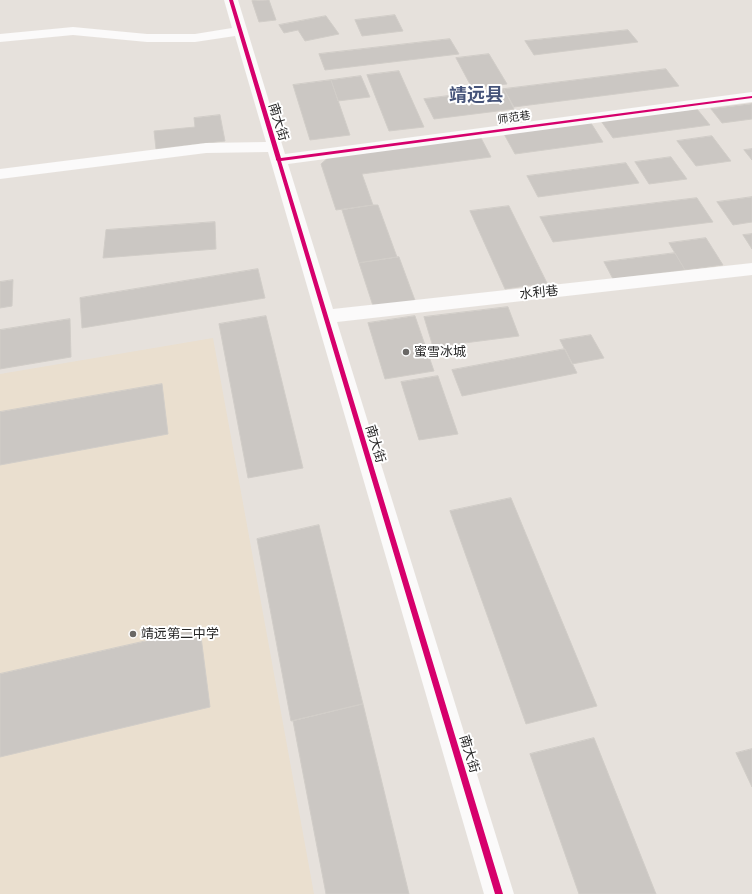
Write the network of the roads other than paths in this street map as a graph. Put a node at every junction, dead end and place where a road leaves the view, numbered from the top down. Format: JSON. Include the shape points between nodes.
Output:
{"nodes":[{"id":1,"x":230,"y":0,"type":"edge"},
{"id":2,"x":240,"y":31,"type":"junction"},
{"id":3,"x":0,"y":38,"type":"edge"},
{"id":4,"x":752,"y":97,"type":"edge"},
{"id":5,"x":276,"y":153,"type":"junction"},
{"id":6,"x":0,"y":174,"type":"edge"},
{"id":7,"x":752,"y":269,"type":"edge"},
{"id":8,"x":325,"y":317,"type":"junction"},
{"id":9,"x":499,"y":894,"type":"edge"}],
"edges":[{"from":1,"to":2,"type":"street","name":"南大街"},
{"from":2,"to":3,"type":"street","via":[[195,38],[147,38],[73,30]]},
{"from":2,"to":5,"type":"street","name":"南大街"},
{"from":4,"to":5,"type":"street","name":"师范巷"},
{"from":5,"to":6,"type":"street","name":"师范巷","via":[[206,148]]},
{"from":5,"to":8,"type":"street","name":"南大街"},
{"from":7,"to":8,"type":"street","name":"水利巷"},
{"from":8,"to":9,"type":"street","name":"南大街"}]}
